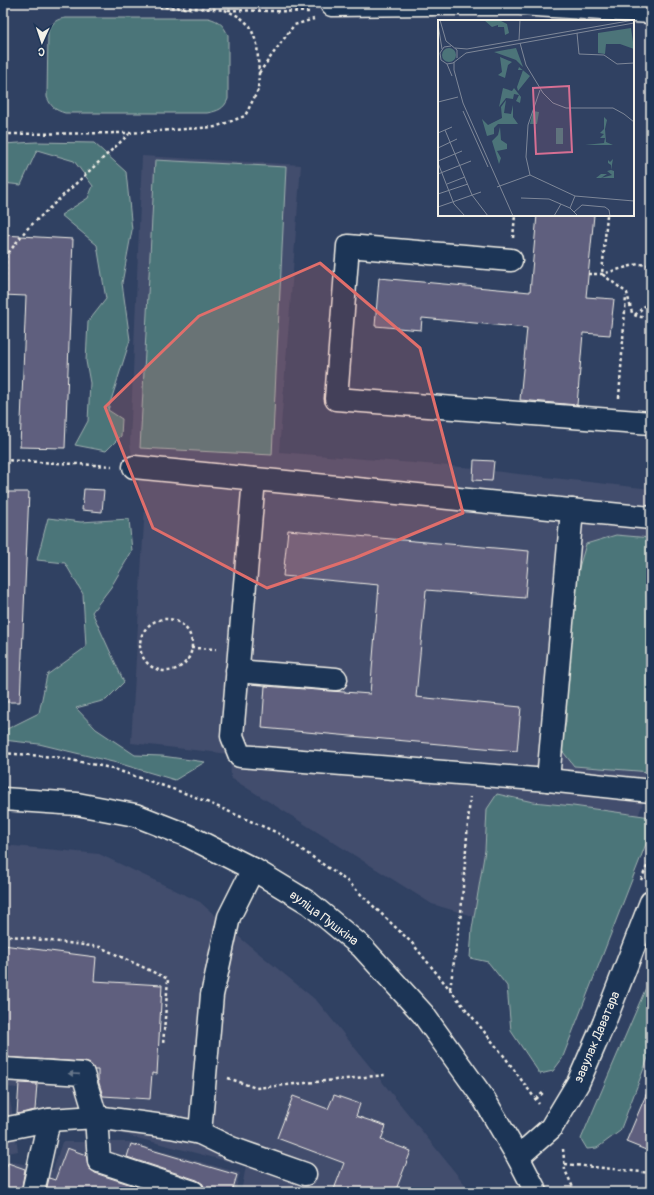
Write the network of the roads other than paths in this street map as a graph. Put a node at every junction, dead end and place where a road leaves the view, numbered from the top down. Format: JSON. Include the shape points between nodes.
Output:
{"nodes":[{"id":1,"x":332,"y":3,"type":"edge"},
{"id":2,"x":431,"y":4,"type":"edge"},
{"id":3,"x":519,"y":4,"type":"edge"},
{"id":4,"x":651,"y":12,"type":"edge"},
{"id":5,"x":511,"y":260,"type":"dead end"},
{"id":6,"x":651,"y":424,"type":"edge"},
{"id":7,"x":134,"y":468,"type":"road end"},
{"id":8,"x":254,"y":479,"type":"junction"},
{"id":9,"x":572,"y":510,"type":"junction"},
{"id":10,"x":651,"y":518,"type":"edge"},
{"id":11,"x":237,"y":671,"type":"junction"},
{"id":12,"x":336,"y":679,"type":"dead end"},
{"id":13,"x":548,"y":780,"type":"junction"},
{"id":14,"x":651,"y":791,"type":"edge"},
{"id":15,"x":3,"y":799,"type":"edge"},
{"id":16,"x":253,"y":869,"type":"junction"},
{"id":17,"x":651,"y":902,"type":"edge"},
{"id":18,"x":3,"y":1069,"type":"edge"},
{"id":19,"x":96,"y":1117,"type":"junction"},
{"id":20,"x":49,"y":1120,"type":"junction"},
{"id":21,"x":3,"y":1129,"type":"edge"},
{"id":22,"x":200,"y":1133,"type":"junction"},
{"id":23,"x":518,"y":1157,"type":"junction"},
{"id":24,"x":305,"y":1174,"type":"dead end"},
{"id":25,"x":33,"y":1192,"type":"edge"},
{"id":26,"x":193,"y":1192,"type":"edge"},
{"id":27,"x":536,"y":1192,"type":"edge"}],
"edges":[{"from":1,"to":2,"type":"street"},
{"from":2,"to":3,"type":"street"},
{"from":3,"to":4,"type":"street"},
{"from":5,"to":6,"type":"street","via":[[348,246],[336,400]]},
{"from":7,"to":8,"type":"street"},
{"from":8,"to":9,"type":"street"},
{"from":8,"to":11,"type":"street"},
{"from":9,"to":10,"type":"street"},
{"from":9,"to":13,"type":"street"},
{"from":11,"to":12,"type":"street"},
{"from":11,"to":13,"type":"street","via":[[232,736],[240,756]]},
{"from":13,"to":14,"type":"street"},
{"from":15,"to":16,"type":"street","name":"вуліца Пушкіна","via":[[77,804],[135,815],[186,835]]},
{"from":16,"to":22,"type":"street","via":[[229,917],[212,995]]},
{"from":16,"to":23,"type":"street","name":"вуліца Пушкіна","via":[[309,903],[362,947],[423,1014],[484,1099]]},
{"from":17,"to":23,"type":"street","name":"завулак Даватара","via":[[578,1083],[551,1128]]},
{"from":19,"to":18,"type":"street","one_way":true,"via":[[83,1074]]},
{"from":19,"to":20,"type":"street"},
{"from":19,"to":22,"type":"street"},
{"from":19,"to":26,"type":"street","via":[[99,1161]]},
{"from":20,"to":21,"type":"street"},
{"from":20,"to":25,"type":"street"},
{"from":22,"to":24,"type":"street","via":[[231,1148]]},
{"from":23,"to":27,"type":"street","name":"вуліца Пушкіна"}]}
